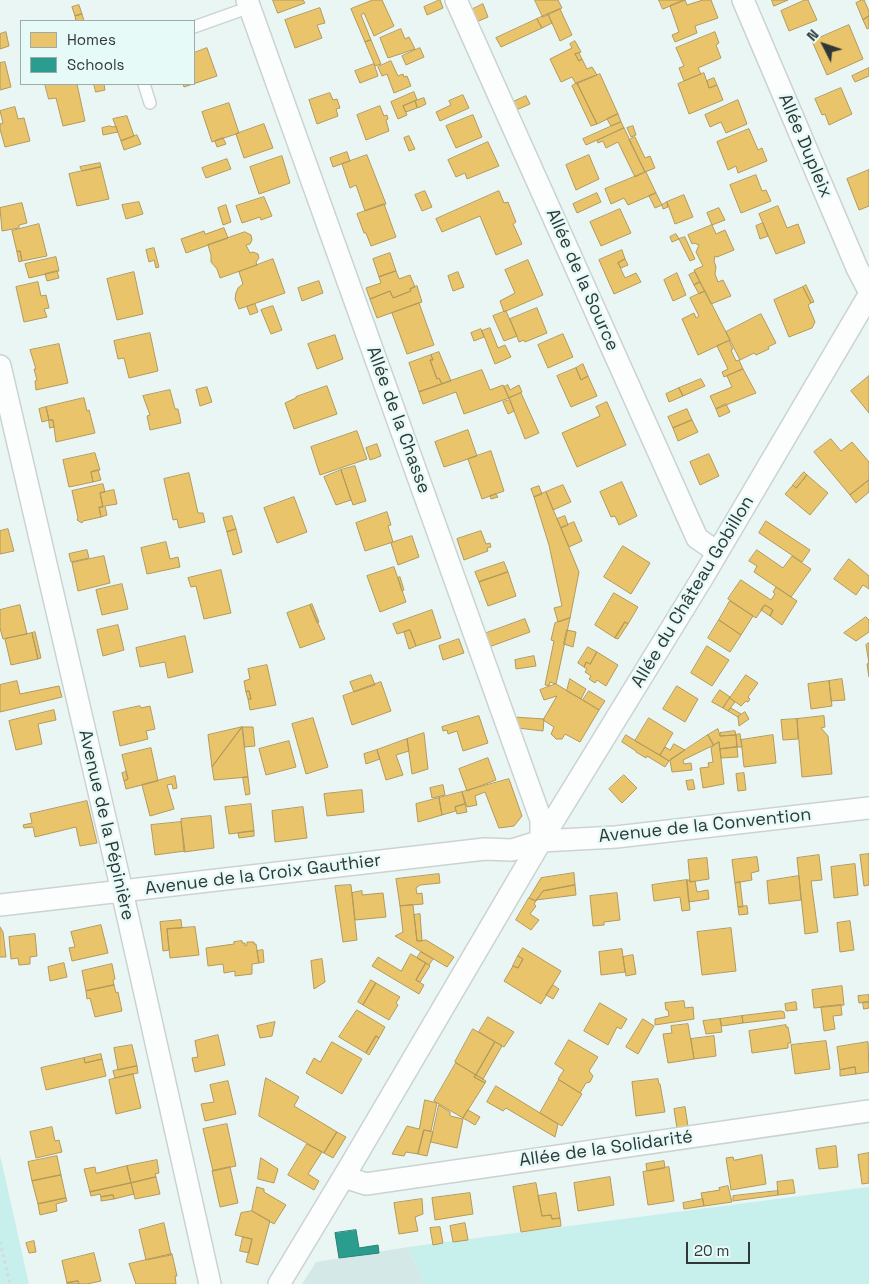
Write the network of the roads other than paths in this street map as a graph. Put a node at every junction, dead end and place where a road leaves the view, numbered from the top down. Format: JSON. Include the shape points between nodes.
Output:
{"nodes":[{"id":1,"x":456,"y":0,"type":"edge"},
{"id":2,"x":743,"y":0,"type":"edge"},
{"id":3,"x":248,"y":4,"type":"edge"},
{"id":4,"x":195,"y":27,"type":"edge"},
{"id":5,"x":144,"y":85,"type":"edge"},
{"id":6,"x":150,"y":104,"type":"dead end"},
{"id":7,"x":869,"y":291,"type":"edge"},
{"id":8,"x":869,"y":296,"type":"edge"},
{"id":9,"x":0,"y":366,"type":"edge"},
{"id":10,"x":717,"y":552,"type":"junction"},
{"id":11,"x":869,"y":808,"type":"edge"},
{"id":12,"x":541,"y":841,"type":"junction"},
{"id":13,"x":496,"y":850,"type":"junction"},
{"id":14,"x":514,"y":887,"type":"junction"},
{"id":15,"x":122,"y":891,"type":"junction"},
{"id":16,"x":0,"y":905,"type":"edge"},
{"id":17,"x":869,"y":1111,"type":"edge"},
{"id":18,"x":344,"y":1177,"type":"junction"},
{"id":19,"x":210,"y":1284,"type":"edge"},
{"id":20,"x":279,"y":1284,"type":"edge"}],
"edges":[{"from":1,"to":10,"type":"street","name":"Allée de la Source","via":[[698,538]]},
{"from":2,"to":7,"type":"street","name":"Allée Dupleix"},
{"from":3,"to":4,"type":"lane"},
{"from":3,"to":12,"type":"street","name":"Allée de la Chasse","via":[[541,820]]},
{"from":5,"to":6,"type":"lane"},
{"from":8,"to":10,"type":"street","name":"Allée du Château Gobillon"},
{"from":9,"to":15,"type":"street","name":"Avenue de la Pépinière"},
{"from":10,"to":12,"type":"street","name":"Allée du Château Gobillon"},
{"from":11,"to":12,"type":"street","name":"Avenue de la Convention","via":[[616,837]]},
{"from":12,"to":13,"type":"street","name":"Avenue de la Croix Gauthier","via":[[512,850]]},
{"from":12,"to":14,"type":"street","name":"Allée du Château Gobillon"},
{"from":13,"to":14,"type":"street","via":[[508,861],[514,874]]},
{"from":13,"to":15,"type":"street","name":"Avenue de la Croix Gauthier"},
{"from":14,"to":18,"type":"street","name":"Allée du Château Gobillon"},
{"from":15,"to":16,"type":"street","name":"Avenue de la Croix Gauthier"},
{"from":15,"to":19,"type":"street","name":"Avenue de la Pépinière"},
{"from":17,"to":18,"type":"street","name":"Allée de la Solidarité","via":[[366,1184]]},
{"from":18,"to":20,"type":"street","name":"Allée du Château Gobillon"}]}
